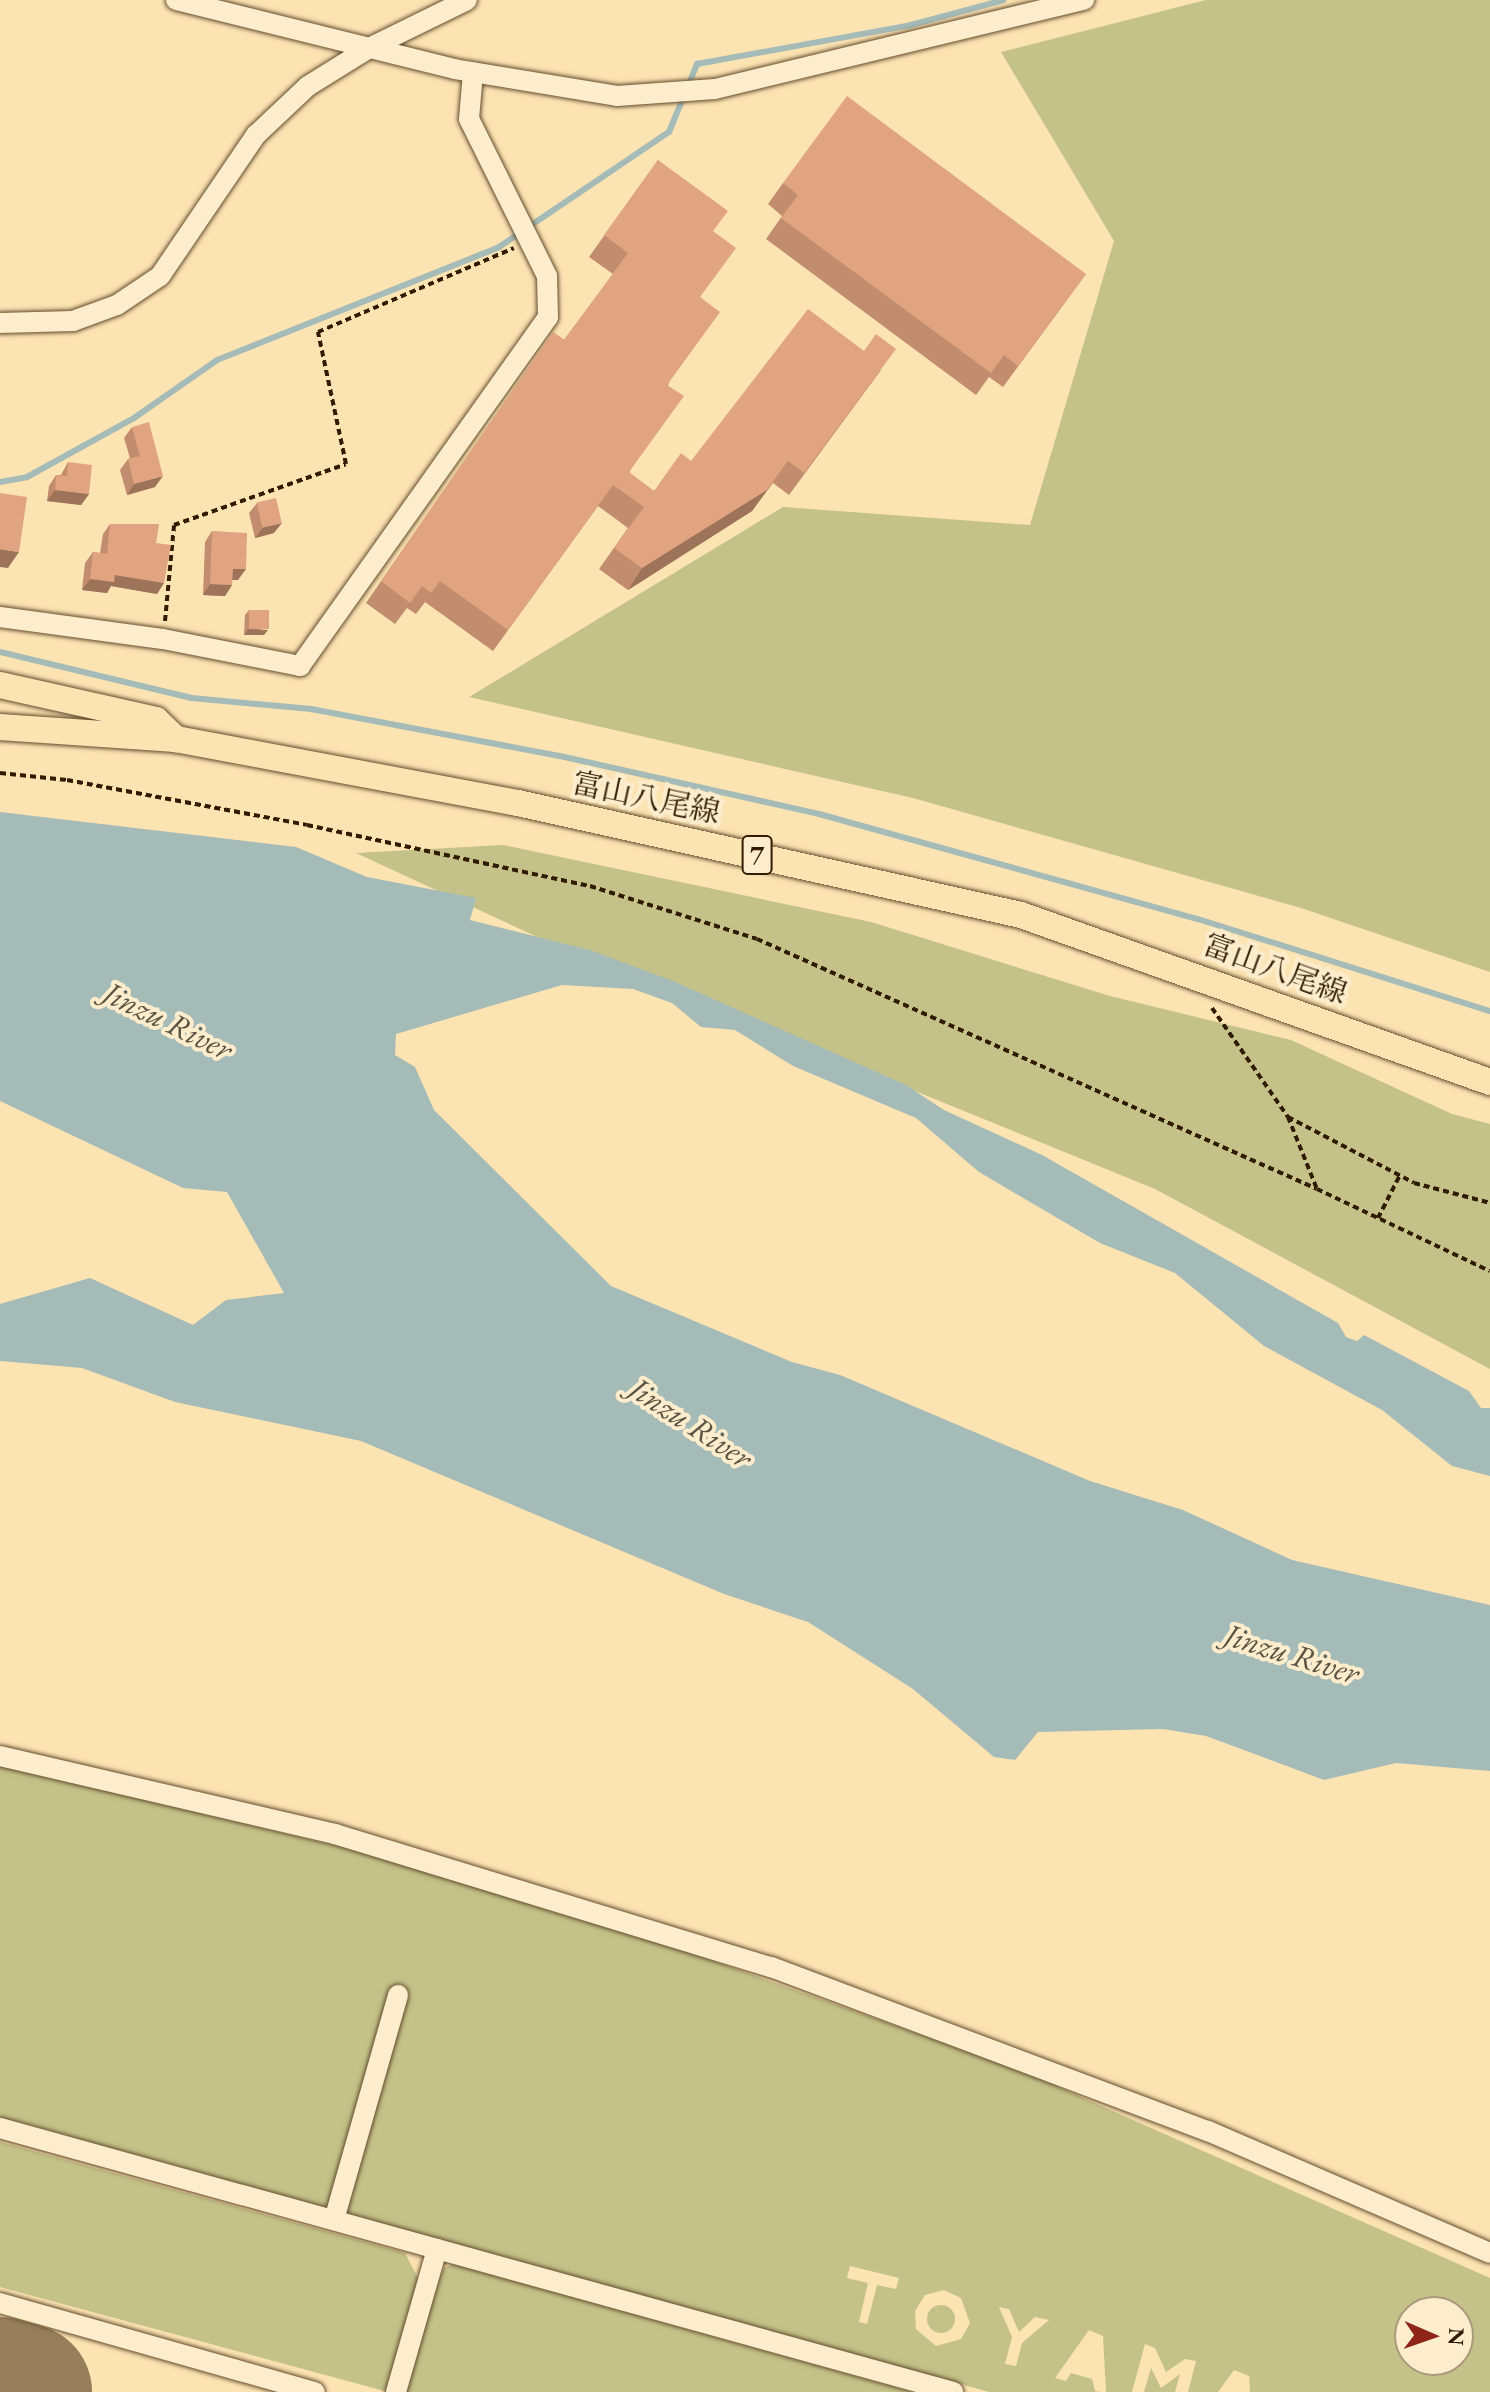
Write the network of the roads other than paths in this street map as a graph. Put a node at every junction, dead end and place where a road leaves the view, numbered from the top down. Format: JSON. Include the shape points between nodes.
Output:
{"nodes":[{"id":1,"x":176,"y":0,"type":"edge"},
{"id":2,"x":467,"y":0,"type":"edge"},
{"id":3,"x":1084,"y":0,"type":"edge"},
{"id":4,"x":369,"y":48,"type":"junction"},
{"id":5,"x":473,"y":72,"type":"junction"},
{"id":6,"x":0,"y":323,"type":"edge"},
{"id":7,"x":0,"y":617,"type":"edge"},
{"id":8,"x":0,"y":685,"type":"edge"},
{"id":9,"x":0,"y":727,"type":"edge"},
{"id":10,"x":176,"y":739,"type":"junction"},
{"id":11,"x":1490,"y":1082,"type":"edge"},
{"id":12,"x":0,"y":1756,"type":"edge"},
{"id":13,"x":398,"y":1995,"type":"dead end"},
{"id":14,"x":0,"y":2128,"type":"edge"},
{"id":15,"x":334,"y":2220,"type":"junction"},
{"id":16,"x":437,"y":2249,"type":"junction"},
{"id":17,"x":1490,"y":2253,"type":"edge"},
{"id":18,"x":0,"y":2303,"type":"edge"},
{"id":19,"x":315,"y":2392,"type":"edge"},
{"id":20,"x":396,"y":2392,"type":"edge"},
{"id":21,"x":953,"y":2392,"type":"edge"}],
"edges":[{"from":1,"to":4,"type":"street"},
{"from":2,"to":4,"type":"street"},
{"from":3,"to":5,"type":"street","via":[[715,89],[617,96]]},
{"from":4,"to":5,"type":"street"},
{"from":4,"to":6,"type":"street","via":[[308,86],[256,135],[160,276],[117,305],[73,321]]},
{"from":5,"to":7,"type":"street","via":[[469,119],[547,276],[548,317],[300,666],[163,639]]},
{"from":8,"to":10,"type":"main road","via":[[156,720]]},
{"from":9,"to":10,"type":"main road","name":"富山八尾線","number":"7"},
{"from":10,"to":11,"type":"main road","name":"富山八尾線","number":"7","via":[[518,803],[1021,915]]},
{"from":12,"to":17,"type":"street","via":[[335,1834],[771,1967],[1208,2131]]},
{"from":13,"to":15,"type":"street"},
{"from":14,"to":15,"type":"street"},
{"from":15,"to":16,"type":"street"},
{"from":16,"to":20,"type":"street"},
{"from":16,"to":21,"type":"street"},
{"from":18,"to":19,"type":"street"}]}
